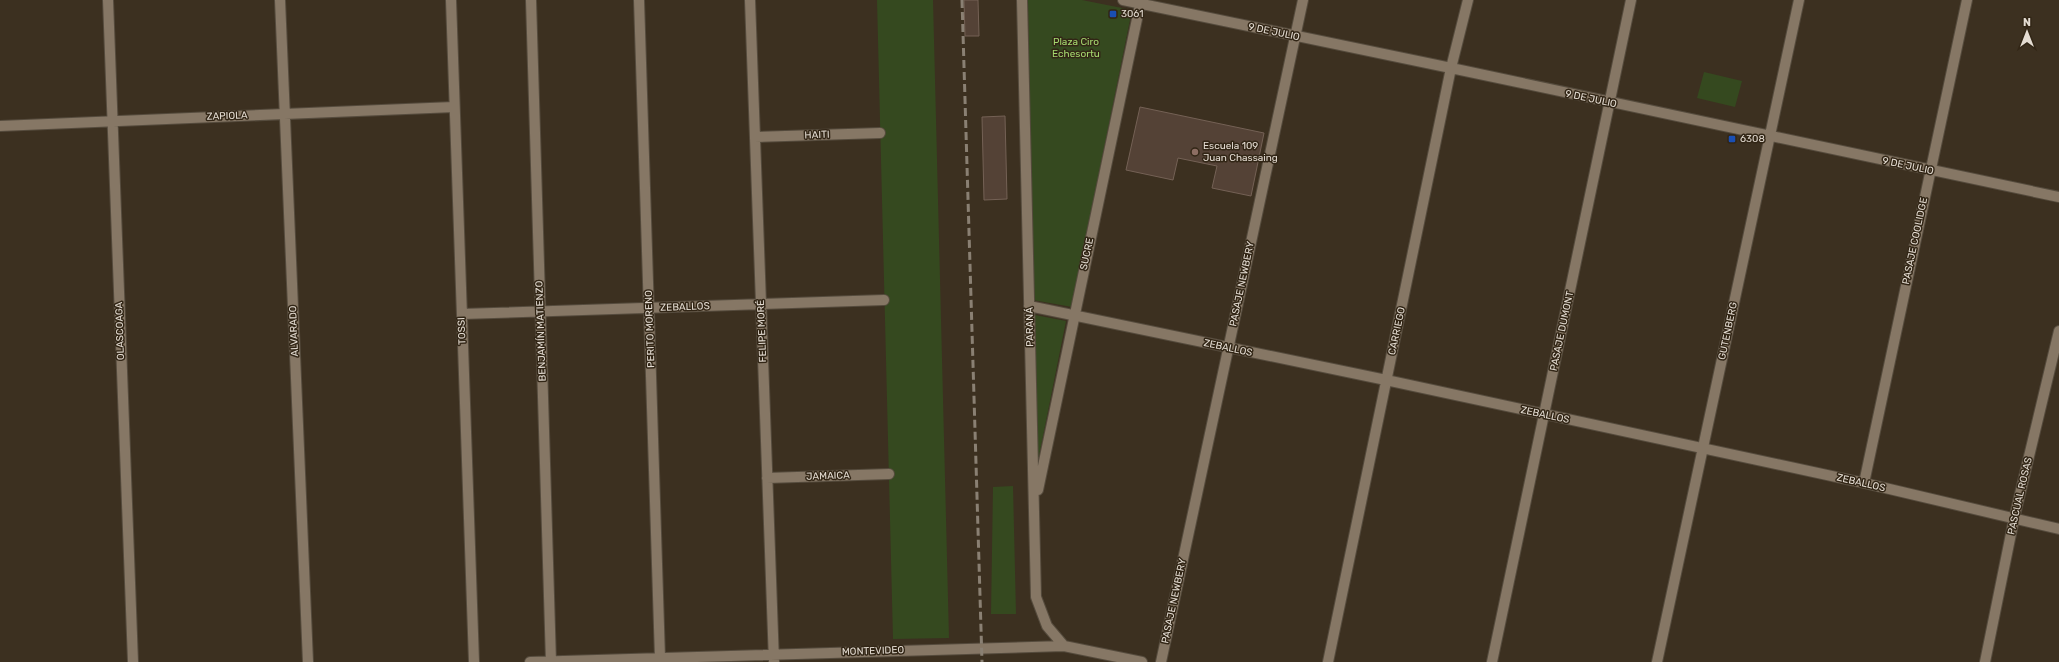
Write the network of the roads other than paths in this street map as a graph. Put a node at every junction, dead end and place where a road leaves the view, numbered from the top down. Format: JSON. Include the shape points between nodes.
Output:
{"nodes":[{"id":1,"x":108,"y":0,"type":"edge"},
{"id":2,"x":280,"y":0,"type":"edge"},
{"id":3,"x":450,"y":0,"type":"edge"},
{"id":4,"x":530,"y":0,"type":"edge"},
{"id":5,"x":639,"y":0,"type":"edge"},
{"id":6,"x":750,"y":0,"type":"edge"},
{"id":7,"x":1022,"y":0,"type":"edge"},
{"id":8,"x":1123,"y":0,"type":"edge"},
{"id":9,"x":1303,"y":0,"type":"edge"},
{"id":10,"x":1468,"y":0,"type":"edge"},
{"id":11,"x":1632,"y":0,"type":"edge"},
{"id":12,"x":1799,"y":0,"type":"edge"},
{"id":13,"x":1967,"y":0,"type":"edge"},
{"id":14,"x":1141,"y":2,"type":"edge"},
{"id":15,"x":1295,"y":37,"type":"junction"},
{"id":16,"x":1451,"y":68,"type":"junction"},
{"id":17,"x":1610,"y":103,"type":"junction"},
{"id":18,"x":454,"y":107,"type":"junction"},
{"id":19,"x":285,"y":114,"type":"junction"},
{"id":20,"x":112,"y":120,"type":"junction"},
{"id":21,"x":0,"y":126,"type":"edge"},
{"id":22,"x":880,"y":133,"type":"dead end"},
{"id":23,"x":1770,"y":136,"type":"junction"},
{"id":24,"x":755,"y":137,"type":"junction"},
{"id":25,"x":1931,"y":170,"type":"junction"},
{"id":26,"x":2059,"y":198,"type":"edge"},
{"id":27,"x":884,"y":300,"type":"dead end"},
{"id":28,"x":761,"y":304,"type":"junction"},
{"id":29,"x":1029,"y":306,"type":"junction"},
{"id":30,"x":649,"y":308,"type":"junction"},
{"id":31,"x":540,"y":312,"type":"junction"},
{"id":32,"x":462,"y":314,"type":"junction"},
{"id":33,"x":1074,"y":315,"type":"junction"},
{"id":34,"x":2059,"y":331,"type":"edge"},
{"id":35,"x":1228,"y":348,"type":"junction"},
{"id":36,"x":1386,"y":380,"type":"junction"},
{"id":37,"x":1544,"y":415,"type":"junction"},
{"id":38,"x":1703,"y":449,"type":"junction"},
{"id":39,"x":889,"y":474,"type":"dead end"},
{"id":40,"x":767,"y":478,"type":"junction"},
{"id":41,"x":1864,"y":483,"type":"junction"},
{"id":42,"x":1034,"y":507,"type":"junction"},
{"id":43,"x":2014,"y":519,"type":"junction"},
{"id":44,"x":2059,"y":529,"type":"edge"},
{"id":45,"x":1064,"y":646,"type":"junction"},
{"id":46,"x":660,"y":658,"type":"junction"},
{"id":47,"x":774,"y":658,"type":"edge"},
{"id":48,"x":133,"y":662,"type":"edge"},
{"id":49,"x":308,"y":662,"type":"edge"},
{"id":50,"x":474,"y":662,"type":"edge"},
{"id":51,"x":530,"y":662,"type":"edge"},
{"id":52,"x":551,"y":662,"type":"edge"},
{"id":53,"x":1142,"y":662,"type":"edge"},
{"id":54,"x":1161,"y":662,"type":"edge"},
{"id":55,"x":1328,"y":662,"type":"edge"},
{"id":56,"x":1492,"y":662,"type":"edge"},
{"id":57,"x":1657,"y":662,"type":"edge"},
{"id":58,"x":1985,"y":662,"type":"edge"}],
"edges":[{"from":1,"to":20,"type":"street","name":"OLASCOAGA"},
{"from":2,"to":19,"type":"street","name":"ALVARADO"},
{"from":3,"to":18,"type":"street","name":"TOSSI"},
{"from":4,"to":31,"type":"street","name":"BENJAMÍN MATIENZO"},
{"from":5,"to":30,"type":"street","name":"PERITO MORENO"},
{"from":6,"to":24,"type":"street","name":"FELIPE MORÉ"},
{"from":7,"to":29,"type":"street","name":"PARANÁ"},
{"from":8,"to":14,"type":"street","name":"9 DE JULIO"},
{"from":9,"to":15,"type":"street","name":"PASAJE NEWBERY"},
{"from":10,"to":16,"type":"street","name":"CARRIEGO"},
{"from":11,"to":17,"type":"street","name":"PASAJE DUMONT"},
{"from":12,"to":23,"type":"street","name":"GUTENBERG"},
{"from":13,"to":25,"type":"street","name":"PASAJE COOLIDGE"},
{"from":14,"to":15,"type":"street","name":"9 DE JULIO"},
{"from":14,"to":33,"type":"street","name":"SUCRE"},
{"from":15,"to":16,"type":"street","name":"9 DE JULIO"},
{"from":15,"to":35,"type":"street","name":"PASAJE NEWBERY"},
{"from":16,"to":17,"type":"street","name":"9 DE JULIO"},
{"from":16,"to":36,"type":"street","name":"CARRIEGO"},
{"from":17,"to":23,"type":"street","name":"9 DE JULIO"},
{"from":17,"to":37,"type":"street","name":"PASAJE DUMONT"},
{"from":18,"to":19,"type":"street","name":"ZAPIOLA"},
{"from":18,"to":32,"type":"street","name":"TOSSI"},
{"from":19,"to":20,"type":"street","name":"ZAPIOLA"},
{"from":19,"to":49,"type":"street","name":"ALVARADO"},
{"from":20,"to":21,"type":"street","name":"ZAPIOLA"},
{"from":20,"to":48,"type":"street","name":"OLASCOAGA"},
{"from":22,"to":24,"type":"street","name":"HAITI"},
{"from":23,"to":25,"type":"street","name":"9 DE JULIO"},
{"from":23,"to":38,"type":"street","name":"GUTENBERG"},
{"from":24,"to":28,"type":"street","name":"FELIPE MORÉ"},
{"from":25,"to":26,"type":"street","name":"9 DE JULIO"},
{"from":25,"to":41,"type":"street","name":"PASAJE COOLIDGE"},
{"from":27,"to":28,"type":"street","name":"ZEBALLOS"},
{"from":28,"to":30,"type":"street","name":"ZEBALLOS"},
{"from":28,"to":40,"type":"street","name":"FELIPE MORÉ"},
{"from":29,"to":33,"type":"street","name":"ZEBALLOS"},
{"from":29,"to":42,"type":"street","name":"PARANÁ"},
{"from":30,"to":31,"type":"street","name":"ZEBALLOS"},
{"from":30,"to":46,"type":"street","name":"PERITO MORENO"},
{"from":31,"to":32,"type":"street","name":"ZEBALLOS"},
{"from":31,"to":52,"type":"street","name":"BENJAMÍN MATIENZO"},
{"from":32,"to":50,"type":"street","name":"TOSSI"},
{"from":33,"to":35,"type":"street","name":"ZEBALLOS"},
{"from":33,"to":42,"type":"street","name":"SUCRE"},
{"from":34,"to":43,"type":"street","name":"PASCUAL ROSAS"},
{"from":35,"to":36,"type":"street","name":"ZEBALLOS"},
{"from":35,"to":54,"type":"street","name":"PASAJE NEWBERY"},
{"from":36,"to":37,"type":"street","name":"ZEBALLOS"},
{"from":36,"to":55,"type":"street","name":"CARRIEGO"},
{"from":37,"to":38,"type":"street","name":"ZEBALLOS"},
{"from":37,"to":56,"type":"street","name":"PASAJE DUMONT"},
{"from":38,"to":41,"type":"street","name":"ZEBALLOS"},
{"from":38,"to":57,"type":"street","name":"GUTENBERG"},
{"from":39,"to":40,"type":"street","name":"JAMAICA"},
{"from":40,"to":47,"type":"street","name":"FELIPE MORÉ"},
{"from":41,"to":43,"type":"street","name":"ZEBALLOS"},
{"from":42,"to":45,"type":"street","name":"PARANÁ","via":[[1036,597],[1047,626]]},
{"from":43,"to":44,"type":"street","name":"ZEBALLOS"},
{"from":43,"to":58,"type":"street","name":"PASCUAL ROSAS"},
{"from":45,"to":47,"type":"street","name":"MONTEVIDEO"},
{"from":45,"to":53,"type":"street","name":"MONTEVIDEO"},
{"from":46,"to":47,"type":"street","name":"MONTEVIDEO"},
{"from":46,"to":52,"type":"street","name":"MONTEVIDEO"},
{"from":51,"to":52,"type":"street","name":"MONTEVIDEO"}]}
